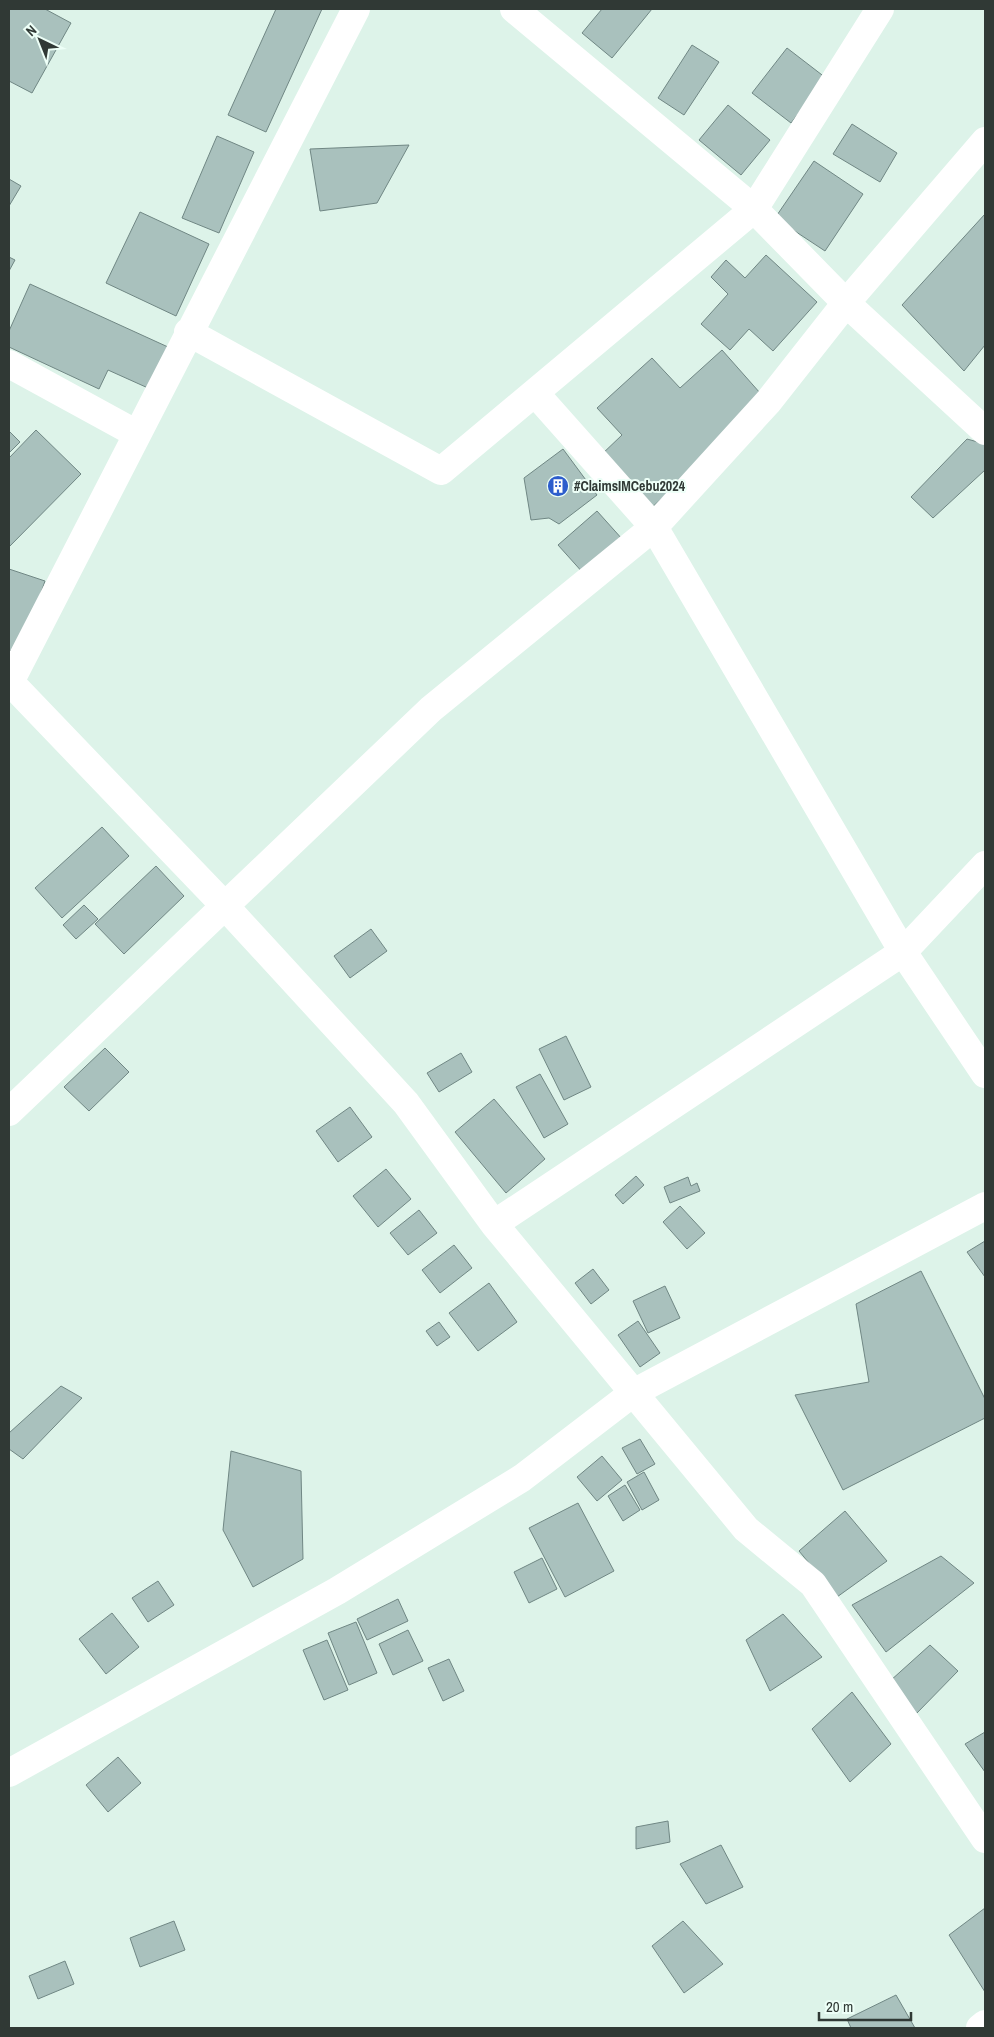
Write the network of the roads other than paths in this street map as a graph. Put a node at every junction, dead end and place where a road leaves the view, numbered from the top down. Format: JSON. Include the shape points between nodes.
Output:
{"nodes":[{"id":1,"x":356,"y":9,"type":"edge"},
{"id":2,"x":514,"y":9,"type":"edge"},
{"id":3,"x":880,"y":9,"type":"edge"},
{"id":4,"x":985,"y":141,"type":"edge"},
{"id":5,"x":754,"y":210,"type":"junction"},
{"id":6,"x":846,"y":303,"type":"junction"},
{"id":7,"x":188,"y":332,"type":"junction"},
{"id":8,"x":9,"y":364,"type":"edge"},
{"id":9,"x":535,"y":393,"type":"junction"},
{"id":10,"x":985,"y":431,"type":"edge"},
{"id":11,"x":137,"y":434,"type":"junction"},
{"id":12,"x":654,"y":527,"type":"junction"},
{"id":13,"x":985,"y":864,"type":"edge"},
{"id":14,"x":224,"y":905,"type":"junction"},
{"id":15,"x":903,"y":952,"type":"junction"},
{"id":16,"x":985,"y":1074,"type":"edge"},
{"id":17,"x":9,"y":1112,"type":"edge"},
{"id":18,"x":985,"y":1206,"type":"edge"},
{"id":19,"x":494,"y":1224,"type":"junction"},
{"id":20,"x":633,"y":1393,"type":"junction"},
{"id":21,"x":9,"y":1773,"type":"edge"},
{"id":22,"x":985,"y":1839,"type":"edge"},
{"id":23,"x":985,"y":2024,"type":"edge"},
{"id":24,"x":980,"y":2028,"type":"edge"}],
"edges":[{"from":1,"to":7,"type":"street"},
{"from":2,"to":5,"type":"street"},
{"from":3,"to":5,"type":"street"},
{"from":4,"to":6,"type":"street"},
{"from":5,"to":6,"type":"street"},
{"from":5,"to":9,"type":"street"},
{"from":6,"to":10,"type":"street"},
{"from":6,"to":12,"type":"street","via":[[768,402]]},
{"from":7,"to":9,"type":"street","via":[[441,471]]},
{"from":7,"to":11,"type":"street"},
{"from":8,"to":11,"type":"street"},
{"from":9,"to":12,"type":"street"},
{"from":11,"to":14,"type":"street","via":[[10,682]]},
{"from":12,"to":14,"type":"street","via":[[431,709]]},
{"from":12,"to":15,"type":"street"},
{"from":13,"to":15,"type":"street"},
{"from":14,"to":17,"type":"street"},
{"from":14,"to":19,"type":"street","via":[[406,1103]]},
{"from":15,"to":16,"type":"street"},
{"from":15,"to":19,"type":"street"},
{"from":18,"to":20,"type":"street"},
{"from":19,"to":20,"type":"street"},
{"from":20,"to":21,"type":"street","via":[[522,1478],[337,1591]]},
{"from":20,"to":22,"type":"street","via":[[746,1529],[813,1584]]},
{"from":23,"to":24,"type":"street"}]}
